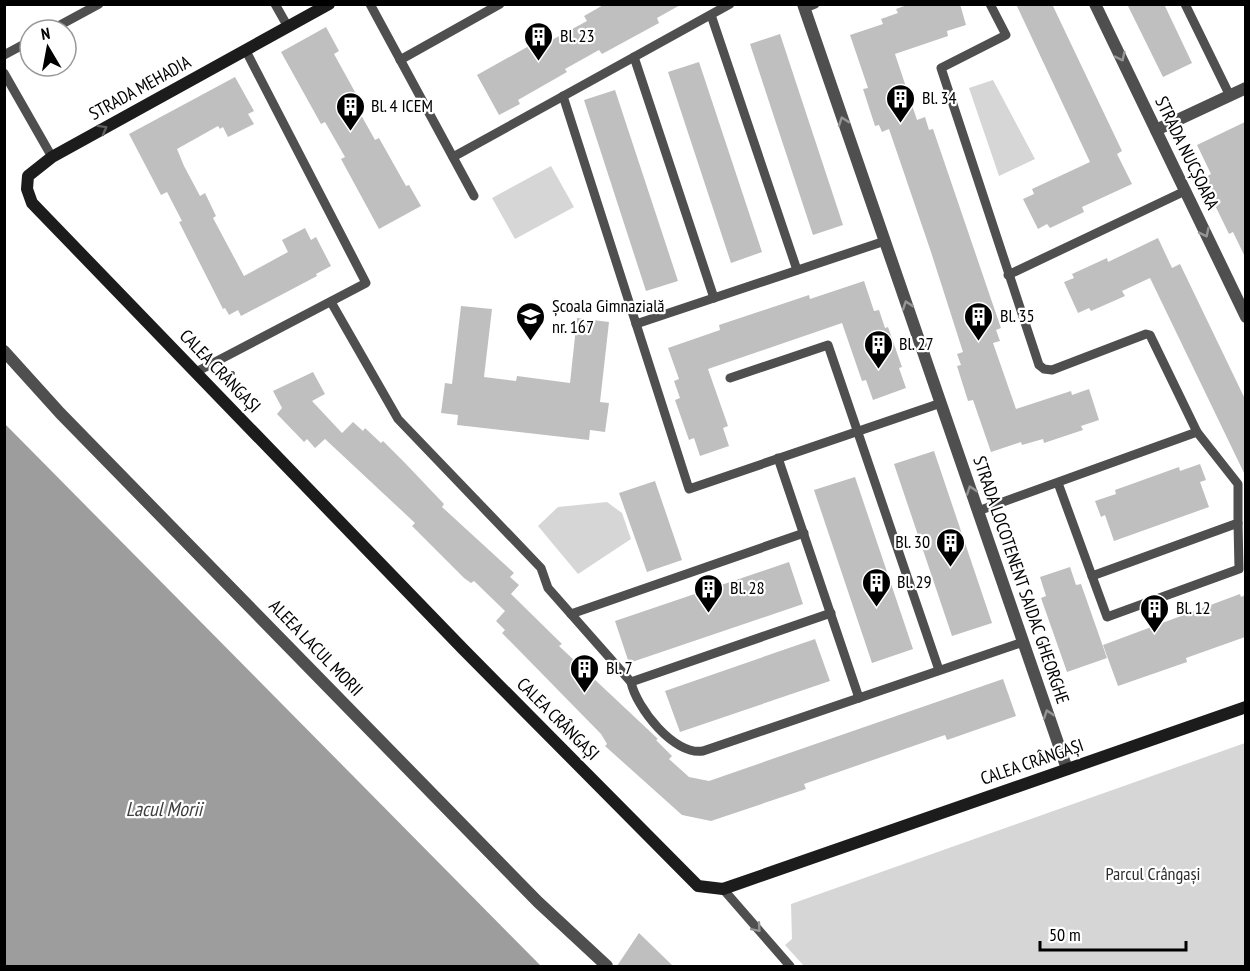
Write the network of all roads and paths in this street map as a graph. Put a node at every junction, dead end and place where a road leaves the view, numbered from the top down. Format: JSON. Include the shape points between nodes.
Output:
{"nodes":[{"id":1,"x":99,"y":4,"type":"edge"},
{"id":2,"x":275,"y":4,"type":"edge"},
{"id":3,"x":329,"y":4,"type":"edge"},
{"id":4,"x":370,"y":4,"type":"edge"},
{"id":5,"x":500,"y":4,"type":"edge"},
{"id":6,"x":730,"y":4,"type":"edge"},
{"id":7,"x":990,"y":4,"type":"edge"},
{"id":8,"x":1095,"y":4,"type":"edge"},
{"id":9,"x":1185,"y":4,"type":"edge"},
{"id":10,"x":808,"y":6,"type":"edge"},
{"id":11,"x":711,"y":15,"type":"junction"},
{"id":12,"x":73,"y":18,"type":"edge"},
{"id":13,"x":288,"y":27,"type":"junction"},
{"id":14,"x":18,"y":47,"type":"edge"},
{"id":15,"x":246,"y":51,"type":"junction"},
{"id":16,"x":4,"y":55,"type":"edge"},
{"id":17,"x":634,"y":57,"type":"junction"},
{"id":18,"x":400,"y":60,"type":"junction"},
{"id":19,"x":4,"y":74,"type":"edge"},
{"id":20,"x":1245,"y":88,"type":"edge"},
{"id":21,"x":563,"y":96,"type":"junction"},
{"id":22,"x":1230,"y":96,"type":"junction"},
{"id":23,"x":1156,"y":130,"type":"junction"},
{"id":24,"x":52,"y":156,"type":"junction"},
{"id":25,"x":453,"y":157,"type":"junction"},
{"id":26,"x":1185,"y":191,"type":"junction"},
{"id":27,"x":474,"y":196,"type":"dead end"},
{"id":28,"x":885,"y":241,"type":"junction"},
{"id":29,"x":797,"y":270,"type":"junction"},
{"id":30,"x":1008,"y":276,"type":"junction"},
{"id":31,"x":714,"y":298,"type":"junction"},
{"id":32,"x":331,"y":302,"type":"junction"},
{"id":33,"x":1245,"y":317,"type":"edge"},
{"id":34,"x":636,"y":324,"type":"junction"},
{"id":35,"x":4,"y":351,"type":"edge"},
{"id":36,"x":196,"y":372,"type":"junction"},
{"id":37,"x":730,"y":378,"type":"dead end"},
{"id":38,"x":940,"y":403,"type":"junction"},
{"id":39,"x":858,"y":431,"type":"junction"},
{"id":40,"x":1197,"y":432,"type":"junction"},
{"id":41,"x":778,"y":458,"type":"junction"},
{"id":42,"x":1242,"y":482,"type":"edge"},
{"id":43,"x":1058,"y":483,"type":"junction"},
{"id":44,"x":978,"y":511,"type":"junction"},
{"id":45,"x":1238,"y":523,"type":"junction"},
{"id":46,"x":804,"y":533,"type":"junction"},
{"id":47,"x":1092,"y":576,"type":"junction"},
{"id":48,"x":831,"y":613,"type":"junction"},
{"id":49,"x":571,"y":614,"type":"junction"},
{"id":50,"x":1023,"y":642,"type":"junction"},
{"id":51,"x":939,"y":670,"type":"junction"},
{"id":52,"x":631,"y":682,"type":"junction"},
{"id":53,"x":860,"y":698,"type":"junction"},
{"id":54,"x":1245,"y":707,"type":"edge"},
{"id":55,"x":1067,"y":769,"type":"junction"},
{"id":56,"x":723,"y":889,"type":"junction"},
{"id":57,"x":607,"y":966,"type":"edge"},
{"id":58,"x":790,"y":966,"type":"edge"}],
"edges":[{"from":1,"to":12,"type":"lane"},
{"from":2,"to":13,"type":"lane"},
{"from":3,"to":13,"type":"street","name":"STRADA MEHADIA"},
{"from":4,"to":18,"type":"lane"},
{"from":5,"to":18,"type":"lane"},
{"from":6,"to":11,"type":"lane"},
{"from":7,"to":30,"type":"lane","via":[[1006,35],[941,68]]},
{"from":8,"to":23,"type":"street","name":"STRADA NUCȘOARA","one_way":true},
{"from":9,"to":22,"type":"lane"},
{"from":28,"to":10,"type":"street","name":"STRADA LOCOTENENT SAIDAC GHEORGHE","one_way":true},
{"from":11,"to":17,"type":"lane"},
{"from":11,"to":29,"type":"lane"},
{"from":13,"to":15,"type":"street","name":"STRADA MEHADIA"},
{"from":14,"to":16,"type":"lane"},
{"from":24,"to":15,"type":"street","name":"STRADA MEHADIA","one_way":true},
{"from":15,"to":32,"type":"lane","via":[[366,283]]},
{"from":17,"to":21,"type":"lane"},
{"from":17,"to":31,"type":"lane"},
{"from":18,"to":25,"type":"lane"},
{"from":19,"to":24,"type":"lane"},
{"from":20,"to":22,"type":"street"},
{"from":21,"to":25,"type":"lane"},
{"from":21,"to":34,"type":"lane"},
{"from":22,"to":23,"type":"street"},
{"from":23,"to":26,"type":"street","name":"STRADA NUCȘOARA"},
{"from":24,"to":36,"type":"street","name":"CALEA CRÂNGAȘI","via":[[28,176],[32,203]]},
{"from":25,"to":27,"type":"lane"},
{"from":26,"to":30,"type":"lane"},
{"from":26,"to":33,"type":"street","name":"STRADA NUCȘOARA","one_way":true},
{"from":28,"to":29,"type":"lane"},
{"from":38,"to":28,"type":"street","name":"STRADA LOCOTENENT SAIDAC GHEORGHE","one_way":true},
{"from":29,"to":31,"type":"lane"},
{"from":30,"to":40,"type":"lane","via":[[1040,367],[1052,370],[1148,334]]},
{"from":31,"to":34,"type":"lane"},
{"from":32,"to":36,"type":"lane"},
{"from":32,"to":49,"type":"lane","via":[[398,419],[541,568],[548,588]]},
{"from":34,"to":41,"type":"lane","via":[[689,489]]},
{"from":35,"to":57,"type":"street","name":"ALEEA LACUL MORII","via":[[538,902]]},
{"from":36,"to":56,"type":"street","name":"CALEA CRÂNGAȘI","via":[[698,886]]},
{"from":37,"to":39,"type":"lane","via":[[828,345]]},
{"from":38,"to":39,"type":"lane"},
{"from":44,"to":38,"type":"street","name":"STRADA LOCOTENENT SAIDAC GHEORGHE","one_way":true},
{"from":39,"to":41,"type":"lane"},
{"from":39,"to":51,"type":"lane"},
{"from":40,"to":42,"type":"lane"},
{"from":40,"to":43,"type":"lane"},
{"from":41,"to":46,"type":"lane"},
{"from":42,"to":45,"type":"lane"},
{"from":43,"to":44,"type":"lane"},
{"from":43,"to":47,"type":"lane"},
{"from":44,"to":50,"type":"street","name":"STRADA LOCOTENENT SAIDAC GHEORGHE"},
{"from":45,"to":47,"type":"lane"},
{"from":45,"to":47,"type":"lane","via":[[1239,569],[1107,617]]},
{"from":46,"to":48,"type":"lane"},
{"from":46,"to":49,"type":"lane"},
{"from":48,"to":52,"type":"lane"},
{"from":48,"to":53,"type":"lane"},
{"from":49,"to":52,"type":"lane"},
{"from":50,"to":51,"type":"lane"},
{"from":55,"to":50,"type":"street","name":"STRADA LOCOTENENT SAIDAC GHEORGHE","one_way":true},
{"from":51,"to":53,"type":"lane"},
{"from":52,"to":53,"type":"lane","via":[[634,696],[672,743],[696,753]]},
{"from":54,"to":55,"type":"street","name":"CALEA CRÂNGAȘI"},
{"from":55,"to":56,"type":"street","name":"CALEA CRÂNGAȘI"},
{"from":56,"to":58,"type":"lane","one_way":true}]}
